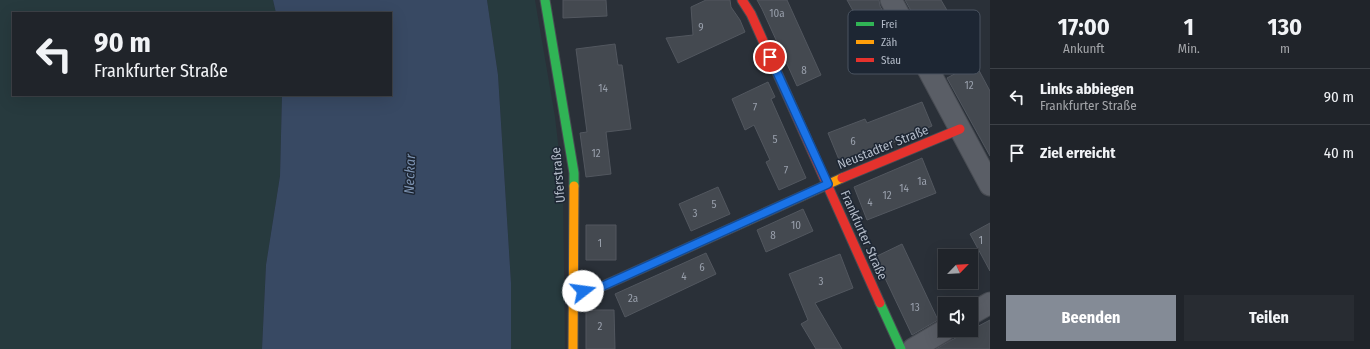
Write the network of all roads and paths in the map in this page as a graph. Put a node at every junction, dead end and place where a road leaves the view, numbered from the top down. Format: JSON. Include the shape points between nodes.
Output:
{"nodes":[{"id":1,"x":545,"y":0,"type":"edge"},
{"id":2,"x":742,"y":0,"type":"edge"},
{"id":3,"x":891,"y":0,"type":"edge"},
{"id":4,"x":896,"y":10,"type":"edge"},
{"id":5,"x":931,"y":74,"type":"edge"},
{"id":6,"x":960,"y":129,"type":"junction"},
{"id":7,"x":828,"y":184,"type":"junction"},
{"id":8,"x":990,"y":185,"type":"edge"},
{"id":9,"x":574,"y":292,"type":"junction"},
{"id":10,"x":990,"y":303,"type":"edge"},
{"id":11,"x":978,"y":310,"type":"edge"},
{"id":12,"x":938,"y":334,"type":"edge"},
{"id":13,"x":573,"y":349,"type":"edge"},
{"id":14,"x":902,"y":349,"type":"edge"},
{"id":15,"x":913,"y":349,"type":"edge"}],
"edges":[{"from":1,"to":9,"type":"street","name":"Uferstraße","via":[[574,173]]},
{"from":2,"to":7,"type":"street","name":"Frankfurter Straße"},
{"from":3,"to":4,"type":"street"},
{"from":5,"to":6,"type":"street"},
{"from":6,"to":7,"type":"street","name":"Neustadter Straße"},
{"from":6,"to":8,"type":"street"},
{"from":7,"to":9,"type":"street","name":"Neustadter Straße","via":[[592,291]]},
{"from":7,"to":14,"type":"street","name":"Frankfurter Straße"},
{"from":9,"to":13,"type":"street","name":"Uferstraße"},
{"from":10,"to":11,"type":"street"},
{"from":12,"to":15,"type":"street"}]}
